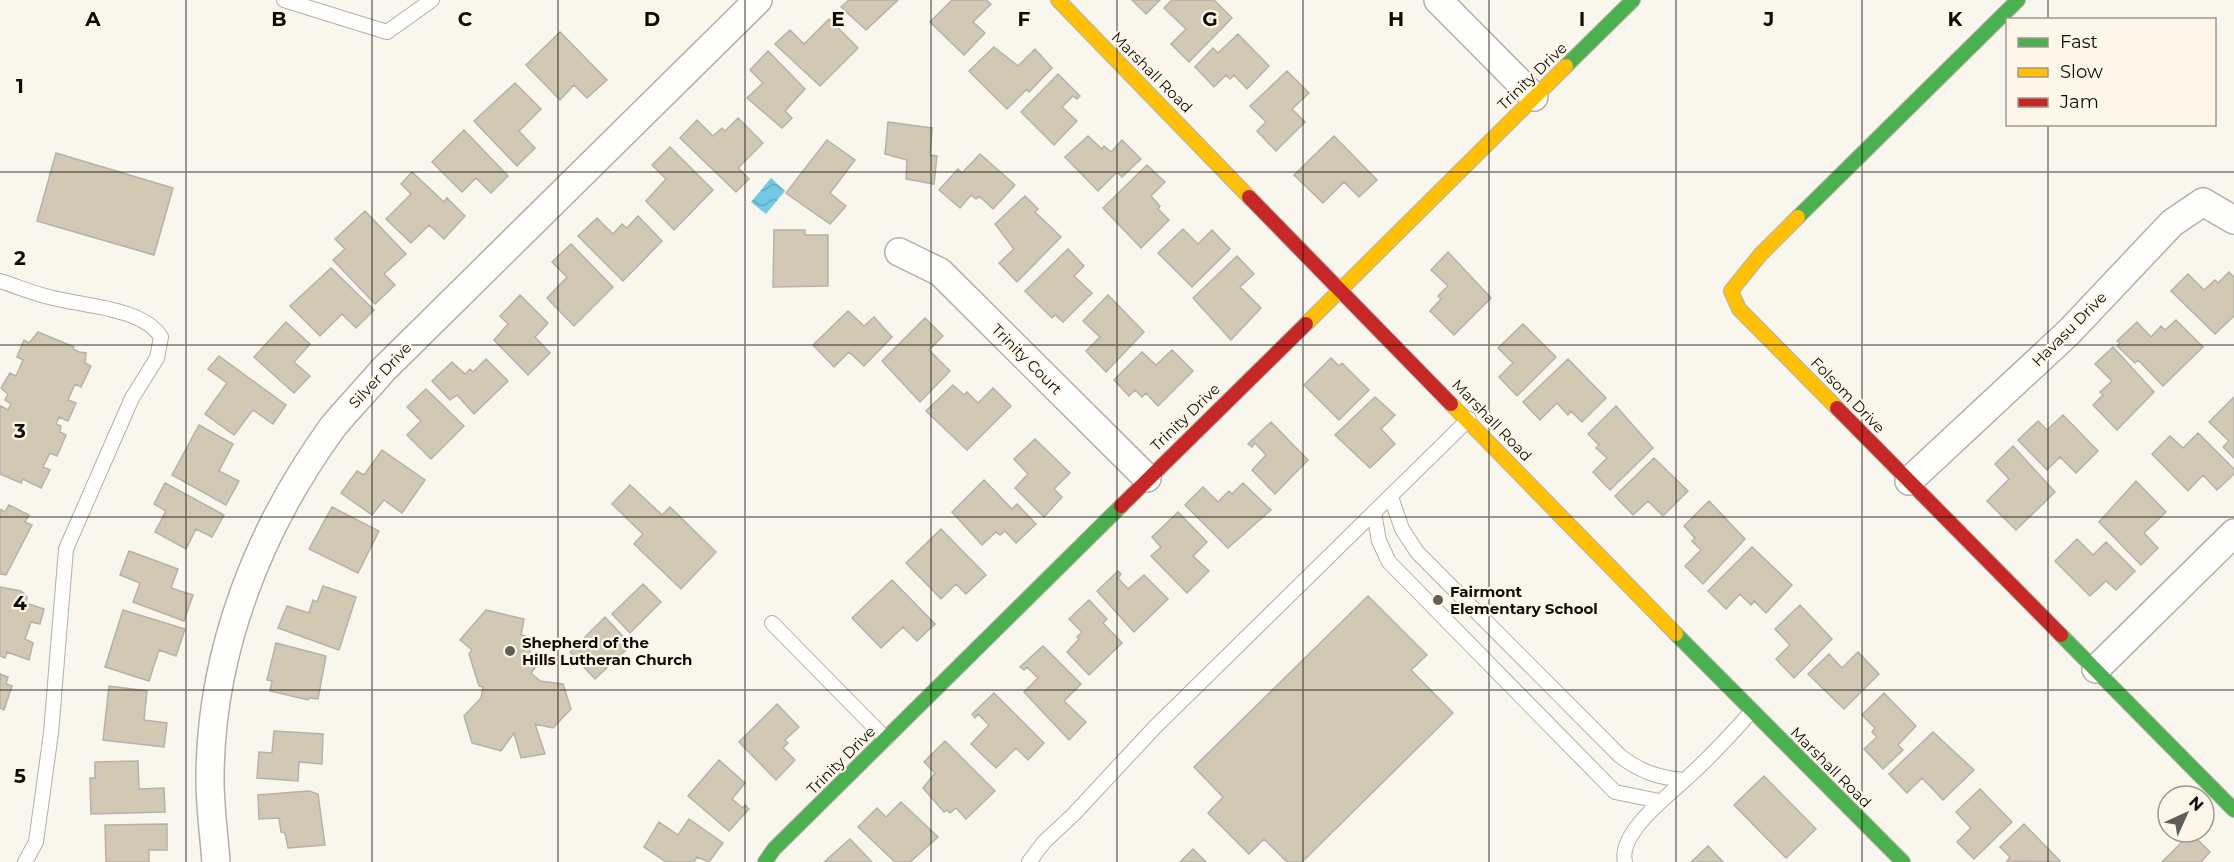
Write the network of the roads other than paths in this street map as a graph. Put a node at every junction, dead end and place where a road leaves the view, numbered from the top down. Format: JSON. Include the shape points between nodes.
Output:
{"nodes":[{"id":1,"x":284,"y":0,"type":"edge"},
{"id":2,"x":432,"y":0,"type":"edge"},
{"id":3,"x":758,"y":0,"type":"edge"},
{"id":4,"x":1058,"y":0,"type":"edge"},
{"id":5,"x":1438,"y":0,"type":"edge"},
{"id":6,"x":1633,"y":0,"type":"edge"},
{"id":7,"x":2018,"y":0,"type":"edge"},
{"id":8,"x":1534,"y":97,"type":"junction"},
{"id":9,"x":2234,"y":219,"type":"edge"},
{"id":10,"x":899,"y":252,"type":"dead end"},
{"id":11,"x":0,"y":281,"type":"edge"},
{"id":12,"x":1341,"y":288,"type":"junction"},
{"id":13,"x":1469,"y":420,"type":"junction"},
{"id":14,"x":1147,"y":478,"type":"junction"},
{"id":15,"x":1909,"y":481,"type":"junction"},
{"id":16,"x":1391,"y":497,"type":"junction"},
{"id":17,"x":1374,"y":513,"type":"junction"},
{"id":18,"x":2234,"y":533,"type":"edge"},
{"id":19,"x":772,"y":623,"type":"dead end"},
{"id":20,"x":2096,"y":669,"type":"junction"},
{"id":21,"x":1751,"y":712,"type":"junction"},
{"id":22,"x":886,"y":739,"type":"junction"},
{"id":23,"x":1685,"y":780,"type":"junction"},
{"id":24,"x":1659,"y":801,"type":"junction"},
{"id":25,"x":2234,"y":810,"type":"edge"},
{"id":26,"x":1624,"y":858,"type":"edge"},
{"id":27,"x":25,"y":862,"type":"edge"},
{"id":28,"x":216,"y":862,"type":"edge"},
{"id":29,"x":765,"y":862,"type":"edge"},
{"id":30,"x":1029,"y":862,"type":"edge"},
{"id":31,"x":1903,"y":862,"type":"edge"}],
"edges":[{"from":1,"to":2,"type":"lane","via":[[387,32]]},
{"from":3,"to":28,"type":"street","name":"Silver Drive","via":[[383,370],[334,426],[304,469],[249,575],[226,645],[210,779]]},
{"from":4,"to":12,"type":"street","name":"Marshall Road"},
{"from":5,"to":8,"type":"street"},
{"from":6,"to":8,"type":"street","name":"Trinity Drive"},
{"from":7,"to":15,"type":"street","name":"Folsom Drive","via":[[1760,255],[1731,291],[1739,309]]},
{"from":8,"to":12,"type":"street","name":"Trinity Drive"},
{"from":9,"to":15,"type":"street","name":"Havasu Drive","via":[[2203,202],[2172,223],[2069,332]]},
{"from":10,"to":14,"type":"street","name":"Trinity Court","via":[[940,272]]},
{"from":11,"to":27,"type":"lane","via":[[47,297],[134,315],[154,326],[160,337],[157,358],[132,398],[66,549],[51,733],[36,842]]},
{"from":12,"to":13,"type":"street","name":"Marshall Road"},
{"from":12,"to":14,"type":"street","name":"Trinity Drive"},
{"from":13,"to":16,"type":"lane"},
{"from":13,"to":21,"type":"street","name":"Marshall Road"},
{"from":14,"to":22,"type":"street","name":"Trinity Drive"},
{"from":15,"to":20,"type":"street","name":"Folsom Drive"},
{"from":16,"to":17,"type":"lane"},
{"from":16,"to":23,"type":"lane","via":[[1402,529],[1417,552],[1620,756],[1644,772]]},
{"from":17,"to":24,"type":"lane","via":[[1379,541],[1389,562],[1615,792]]},
{"from":17,"to":30,"type":"lane","via":[[1155,727]]},
{"from":18,"to":20,"type":"street"},
{"from":19,"to":22,"type":"lane"},
{"from":20,"to":25,"type":"street","name":"Folsom Drive"},
{"from":21,"to":23,"type":"lane"},
{"from":21,"to":31,"type":"street","name":"Marshall Road"},
{"from":22,"to":29,"type":"street","name":"Trinity Drive"},
{"from":23,"to":24,"type":"lane"},
{"from":24,"to":26,"type":"lane","via":[[1630,839]]}]}
